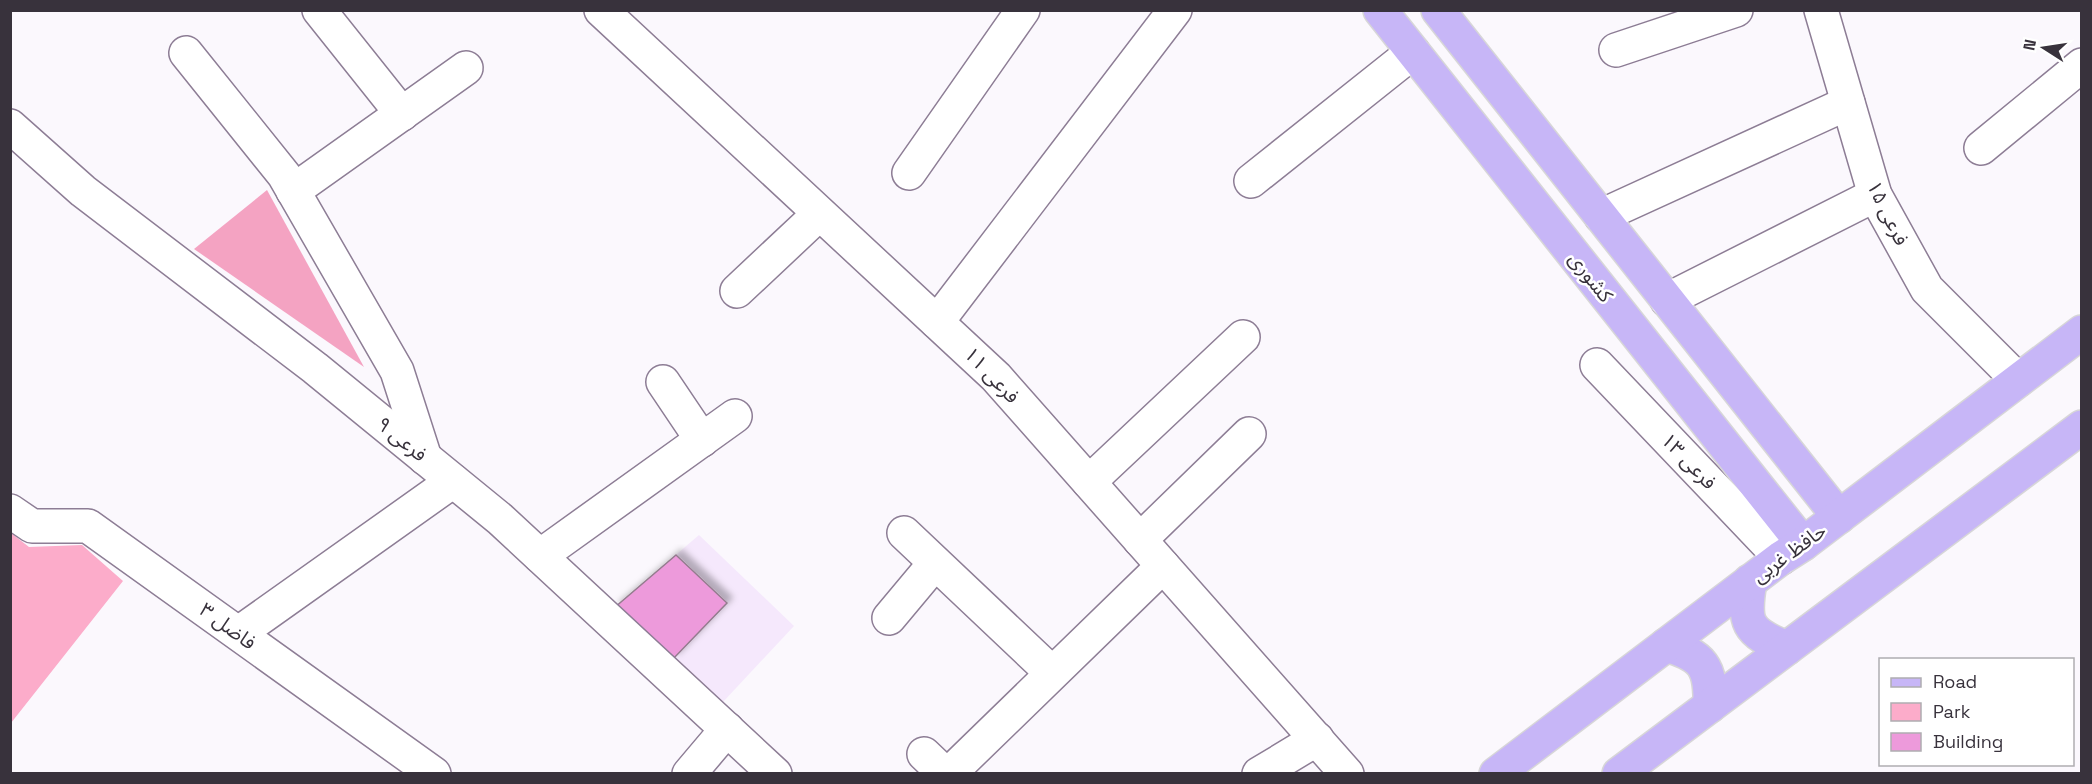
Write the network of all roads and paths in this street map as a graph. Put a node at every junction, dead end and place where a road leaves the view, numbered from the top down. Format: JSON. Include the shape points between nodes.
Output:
{"nodes":[{"id":1,"x":319,"y":10,"type":"edge"},
{"id":2,"x":601,"y":10,"type":"edge"},
{"id":3,"x":1023,"y":10,"type":"edge"},
{"id":4,"x":1175,"y":10,"type":"edge"},
{"id":5,"x":1380,"y":10,"type":"edge"},
{"id":6,"x":1438,"y":10,"type":"edge"},
{"id":7,"x":1736,"y":10,"type":"edge"},
{"id":8,"x":1821,"y":10,"type":"edge"},
{"id":9,"x":1616,"y":50,"type":"dead end"},
{"id":10,"x":1413,"y":52,"type":"junction"},
{"id":11,"x":186,"y":53,"type":"dead end"},
{"id":12,"x":2082,"y":66,"type":"edge"},
{"id":13,"x":466,"y":68,"type":"dead end"},
{"id":14,"x":1848,"y":103,"type":"junction"},
{"id":15,"x":402,"y":114,"type":"junction"},
{"id":16,"x":10,"y":126,"type":"edge"},
{"id":17,"x":1981,"y":148,"type":"dead end"},
{"id":18,"x":909,"y":173,"type":"dead end"},
{"id":19,"x":1251,"y":181,"type":"dead end"},
{"id":20,"x":293,"y":191,"type":"junction"},
{"id":21,"x":1875,"y":195,"type":"junction"},
{"id":22,"x":819,"y":214,"type":"junction"},
{"id":23,"x":1601,"y":216,"type":"junction"},
{"id":24,"x":737,"y":291,"type":"dead end"},
{"id":25,"x":1667,"y":300,"type":"junction"},
{"id":26,"x":937,"y":322,"type":"junction"},
{"id":27,"x":2082,"y":332,"type":"edge"},
{"id":28,"x":1243,"y":337,"type":"dead end"},
{"id":29,"x":1597,"y":365,"type":"dead end"},
{"id":30,"x":2018,"y":380,"type":"junction"},
{"id":31,"x":663,"y":382,"type":"dead end"},
{"id":32,"x":735,"y":416,"type":"dead end"},
{"id":33,"x":2082,"y":427,"type":"edge"},
{"id":34,"x":1249,"y":434,"type":"dead end"},
{"id":35,"x":702,"y":440,"type":"junction"},
{"id":36,"x":425,"y":458,"type":"junction"},
{"id":37,"x":453,"y":481,"type":"junction"},
{"id":38,"x":1089,"y":482,"type":"junction"},
{"id":39,"x":10,"y":510,"type":"edge"},
{"id":40,"x":1839,"y":517,"type":"junction"},
{"id":41,"x":904,"y":533,"type":"dead end"},
{"id":42,"x":1140,"y":540,"type":"junction"},
{"id":43,"x":1792,"y":551,"type":"junction"},
{"id":44,"x":540,"y":556,"type":"junction"},
{"id":45,"x":935,"y":563,"type":"junction"},
{"id":46,"x":1163,"y":566,"type":"junction"},
{"id":47,"x":1749,"y":581,"type":"junction"},
{"id":48,"x":889,"y":618,"type":"dead end"},
{"id":49,"x":239,"y":633,"type":"junction"},
{"id":50,"x":1666,"y":645,"type":"junction"},
{"id":51,"x":1787,"y":648,"type":"junction"},
{"id":52,"x":1052,"y":674,"type":"junction"},
{"id":53,"x":1710,"y":706,"type":"junction"},
{"id":54,"x":727,"y":729,"type":"junction"},
{"id":55,"x":1317,"y":739,"type":"junction"},
{"id":56,"x":939,"y":767,"type":"edge"},
{"id":57,"x":434,"y":774,"type":"edge"},
{"id":58,"x":689,"y":774,"type":"edge"},
{"id":59,"x":775,"y":774,"type":"edge"},
{"id":60,"x":1259,"y":774,"type":"edge"},
{"id":61,"x":1347,"y":774,"type":"edge"},
{"id":62,"x":1496,"y":774,"type":"edge"},
{"id":63,"x":1619,"y":774,"type":"edge"}],
"edges":[{"from":1,"to":15,"type":"street"},
{"from":2,"to":22,"type":"street","name":"فرعی ۱۱"},
{"from":3,"to":18,"type":"street"},
{"from":4,"to":26,"type":"street"},
{"from":5,"to":10,"type":"main road","name":"کشوری"},
{"from":6,"to":23,"type":"main road"},
{"from":7,"to":9,"type":"street"},
{"from":8,"to":14,"type":"street","name":"فرعی ۱۵"},
{"from":10,"to":19,"type":"street"},
{"from":10,"to":43,"type":"main road","name":"کشوری"},
{"from":11,"to":20,"type":"street"},
{"from":12,"to":17,"type":"street"},
{"from":13,"to":15,"type":"street"},
{"from":14,"to":21,"type":"street","name":"فرعی ۱۵"},
{"from":14,"to":23,"type":"street"},
{"from":15,"to":20,"type":"street"},
{"from":16,"to":36,"type":"street","name":"فرعی ۹","via":[[82,191],[315,368]]},
{"from":20,"to":36,"type":"street","via":[[397,371]]},
{"from":21,"to":25,"type":"street"},
{"from":21,"to":30,"type":"street","name":"فرعی ۱۵","via":[[1927,289]]},
{"from":22,"to":24,"type":"street"},
{"from":22,"to":26,"type":"street","name":"فرعی ۱۱"},
{"from":23,"to":25,"type":"main road"},
{"from":25,"to":40,"type":"main road"},
{"from":26,"to":38,"type":"street","name":"فرعی ۱۱","via":[[996,377]]},
{"from":27,"to":30,"type":"main road","name":"حافظ غربی"},
{"from":28,"to":38,"type":"street"},
{"from":29,"to":43,"type":"street","name":"فرعی ۱۳"},
{"from":30,"to":40,"type":"main road","name":"حافظ غربی"},
{"from":31,"to":35,"type":"street"},
{"from":32,"to":35,"type":"street"},
{"from":33,"to":51,"type":"main road"},
{"from":34,"to":42,"type":"street"},
{"from":35,"to":44,"type":"street"},
{"from":36,"to":37,"type":"street","name":"فرعی ۹"},
{"from":37,"to":44,"type":"street","name":"فرعی ۹"},
{"from":37,"to":49,"type":"street"},
{"from":38,"to":42,"type":"street","name":"فرعی ۱۱"},
{"from":39,"to":49,"type":"street","name":"فاضل ۳","via":[[32,526],[88,526]]},
{"from":40,"to":43,"type":"main road","name":"حافظ غربی"},
{"from":41,"to":45,"type":"street"},
{"from":42,"to":46,"type":"street","name":"فرعی ۱۱"},
{"from":43,"to":47,"type":"main road","name":"حافظ غربی"},
{"from":44,"to":54,"type":"street","name":"فرعی ۹"},
{"from":45,"to":48,"type":"street"},
{"from":45,"to":52,"type":"street"},
{"from":46,"to":52,"type":"street"},
{"from":46,"to":55,"type":"street","name":"فرعی ۱۱"},
{"from":47,"to":50,"type":"main road","name":"حافظ غربی"},
{"from":47,"to":51,"type":"main road","via":[[1745,609],[1752,630]]},
{"from":49,"to":57,"type":"street","name":"فاضل ۳"},
{"from":50,"to":53,"type":"main road","via":[[1699,658],[1708,672]]},
{"from":50,"to":62,"type":"main road","name":"حافظ غربی"},
{"from":51,"to":53,"type":"main road"},
{"from":52,"to":56,"type":"street"},
{"from":53,"to":63,"type":"main road"},
{"from":54,"to":58,"type":"street"},
{"from":54,"to":59,"type":"street","name":"فرعی ۹"},
{"from":55,"to":60,"type":"street"},
{"from":55,"to":61,"type":"street","name":"فرعی ۱۱"}]}
